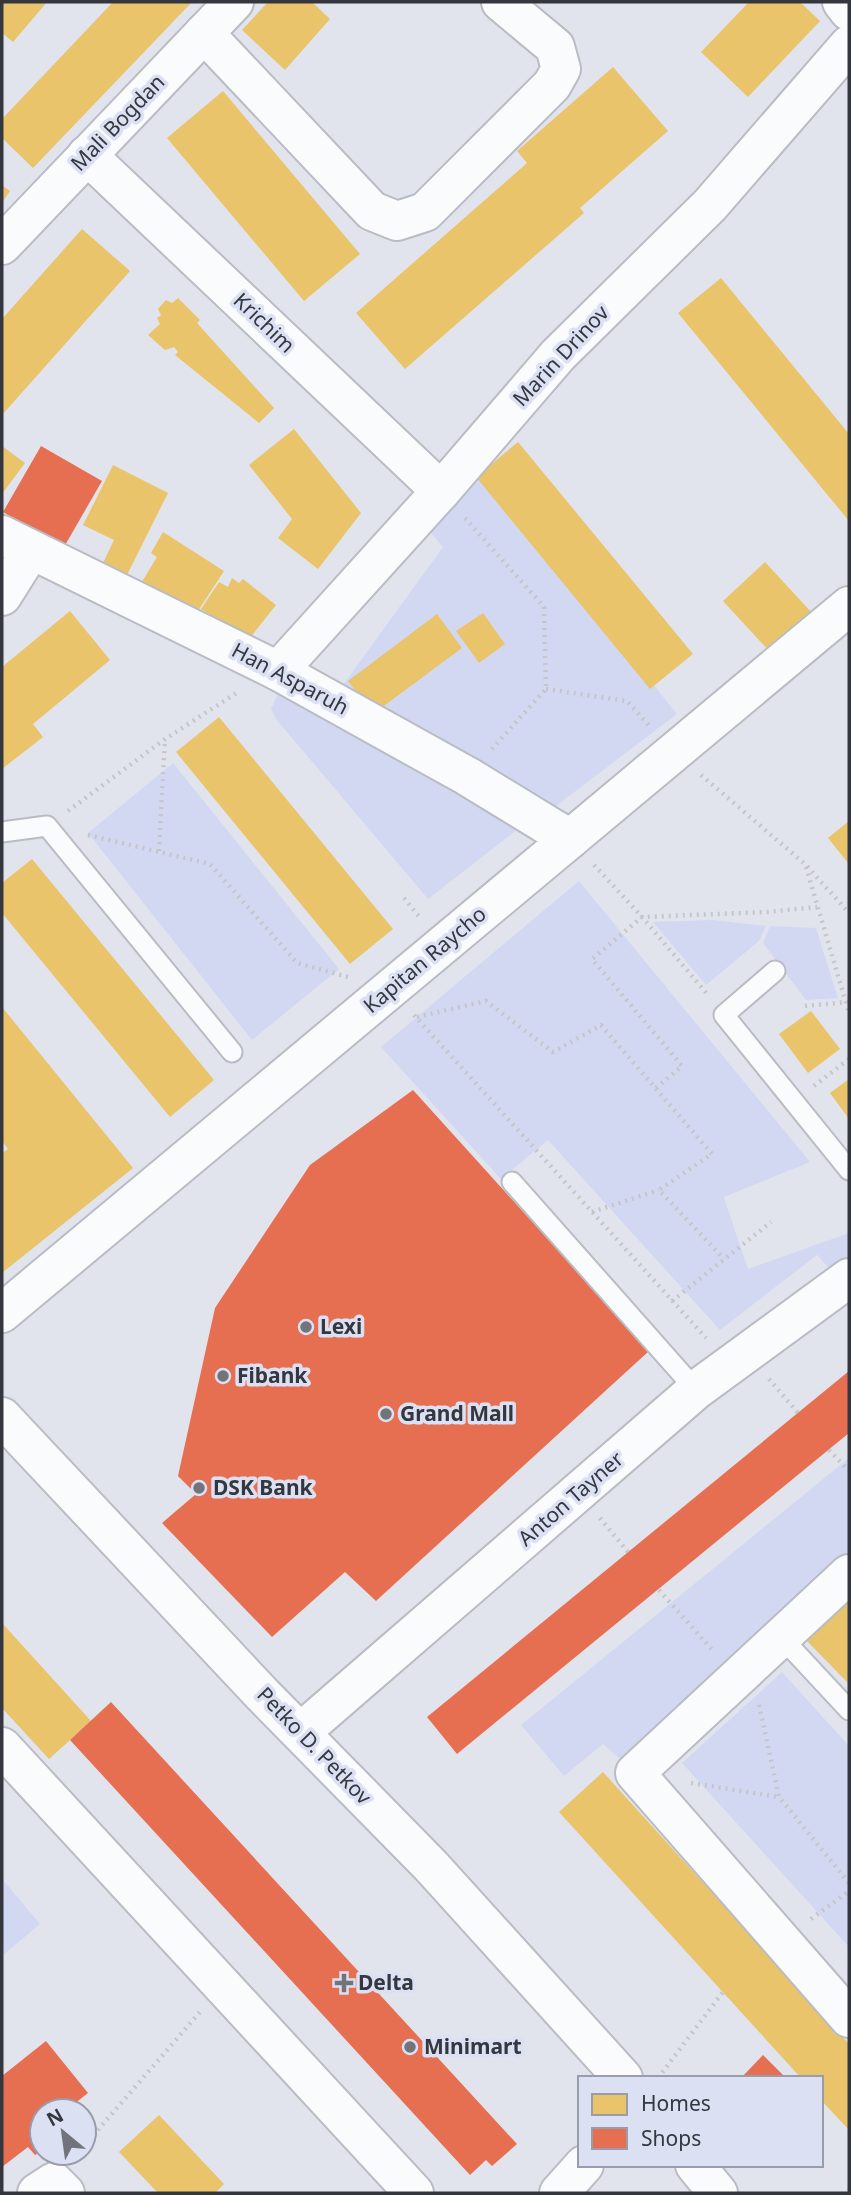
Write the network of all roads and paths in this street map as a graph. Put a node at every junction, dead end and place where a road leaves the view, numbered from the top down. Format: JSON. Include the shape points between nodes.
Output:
{"nodes":[{"id":1,"x":500,"y":2,"type":"edge"},
{"id":2,"x":842,"y":2,"type":"edge"},
{"id":3,"x":230,"y":3,"type":"edge"},
{"id":4,"x":849,"y":11,"type":"edge"},
{"id":5,"x":204,"y":33,"type":"junction"},
{"id":6,"x":849,"y":45,"type":"edge"},
{"id":7,"x":87,"y":155,"type":"junction"},
{"id":8,"x":2,"y":245,"type":"edge"},
{"id":9,"x":441,"y":491,"type":"junction"},
{"id":10,"x":16,"y":542,"type":"edge"},
{"id":11,"x":2,"y":596,"type":"edge"},
{"id":12,"x":849,"y":606,"type":"edge"},
{"id":13,"x":278,"y":671,"type":"junction"},
{"id":14,"x":546,"y":689,"type":"junction"},
{"id":15,"x":165,"y":739,"type":"junction"},
{"id":16,"x":674,"y":752,"type":"junction"},
{"id":17,"x":467,"y":776,"type":"junction"},
{"id":18,"x":47,"y":826,"type":"junction"},
{"id":19,"x":2,"y":832,"type":"edge"},
{"id":20,"x":570,"y":839,"type":"junction"},
{"id":21,"x":159,"y":851,"type":"junction"},
{"id":22,"x":805,"y":864,"type":"junction"},
{"id":23,"x":404,"y":898,"type":"dead end"},
{"id":24,"x":817,"y":907,"type":"junction"},
{"id":25,"x":849,"y":913,"type":"edge"},
{"id":26,"x":642,"y":917,"type":"junction"},
{"id":27,"x":426,"y":926,"type":"dead end"},
{"id":28,"x":775,"y":971,"type":"dead end"},
{"id":29,"x":390,"y":989,"type":"junction"},
{"id":30,"x":848,"y":1002,"type":"edge"},
{"id":31,"x":805,"y":1006,"type":"dead end"},
{"id":32,"x":849,"y":1013,"type":"edge"},
{"id":33,"x":724,"y":1015,"type":"junction"},
{"id":34,"x":416,"y":1017,"type":"junction"},
{"id":35,"x":232,"y":1052,"type":"dead end"},
{"id":36,"x":849,"y":1059,"type":"edge"},
{"id":37,"x":656,"y":1088,"type":"junction"},
{"id":38,"x":793,"y":1101,"type":"junction"},
{"id":39,"x":849,"y":1170,"type":"edge"},
{"id":40,"x":512,"y":1182,"type":"dead end"},
{"id":41,"x":659,"y":1190,"type":"junction"},
{"id":42,"x":592,"y":1212,"type":"junction"},
{"id":43,"x":771,"y":1222,"type":"dead end"},
{"id":44,"x":724,"y":1259,"type":"junction"},
{"id":45,"x":849,"y":1278,"type":"edge"},
{"id":46,"x":672,"y":1301,"type":"junction"},
{"id":47,"x":2,"y":1313,"type":"edge"},
{"id":48,"x":730,"y":1365,"type":"junction"},
{"id":49,"x":696,"y":1390,"type":"junction"},
{"id":50,"x":2,"y":1417,"type":"edge"},
{"id":51,"x":829,"y":1450,"type":"dead end"},
{"id":52,"x":849,"y":1471,"type":"edge"},
{"id":53,"x":580,"y":1492,"type":"junction"},
{"id":54,"x":628,"y":1552,"type":"dead end"},
{"id":55,"x":849,"y":1574,"type":"edge"},
{"id":56,"x":659,"y":1590,"type":"dead end"},
{"id":57,"x":782,"y":1638,"type":"junction"},
{"id":58,"x":744,"y":1673,"type":"junction"},
{"id":59,"x":849,"y":1710,"type":"edge"},
{"id":60,"x":301,"y":1732,"type":"junction"},
{"id":61,"x":2,"y":1747,"type":"edge"},
{"id":62,"x":687,"y":1782,"type":"dead end"},
{"id":63,"x":779,"y":1797,"type":"junction"},
{"id":64,"x":849,"y":1883,"type":"edge"},
{"id":65,"x":223,"y":1986,"type":"junction"},
{"id":66,"x":723,"y":1992,"type":"dead end"},
{"id":67,"x":849,"y":2018,"type":"edge"},
{"id":68,"x":621,"y":2076,"type":"edge"},
{"id":69,"x":660,"y":2076,"type":"edge"},
{"id":70,"x":98,"y":2130,"type":"edge"},
{"id":71,"x":582,"y":2167,"type":"edge"},
{"id":72,"x":697,"y":2167,"type":"edge"},
{"id":73,"x":414,"y":2193,"type":"edge"},
{"id":74,"x":559,"y":2193,"type":"edge"},
{"id":75,"x":718,"y":2193,"type":"edge"}],
"edges":[{"from":1,"to":5,"type":"street","via":[[555,47],[561,69],[552,85],[425,212],[397,221],[372,211]]},
{"from":2,"to":4,"type":"street"},
{"from":3,"to":5,"type":"street","name":"Mali Bogdan"},
{"from":5,"to":7,"type":"street","name":"Mali Bogdan"},
{"from":6,"to":9,"type":"street","name":"Marin Drinov","via":[[710,205],[558,355]]},
{"from":7,"to":8,"type":"street","name":"Mali Bogdan"},
{"from":7,"to":9,"type":"street","name":"Krichim"},
{"from":9,"to":13,"type":"street","name":"Marin Drinov"},
{"from":9,"to":14,"type":"path","via":[[544,607]]},
{"from":10,"to":11,"type":"street"},
{"from":10,"to":13,"type":"street","name":"Han Asparuh"},
{"from":12,"to":16,"type":"street","name":"Kapitan Raycho"},
{"from":13,"to":15,"type":"path"},
{"from":13,"to":17,"type":"street","name":"Han Asparuh"},
{"from":14,"to":16,"type":"path","via":[[627,701]]},
{"from":14,"to":17,"type":"path"},
{"from":15,"to":18,"type":"path"},
{"from":15,"to":21,"type":"path"},
{"from":16,"to":20,"type":"street","name":"Kapitan Raycho"},
{"from":16,"to":22,"type":"path"},
{"from":17,"to":20,"type":"street","name":"Han Asparuh"},
{"from":18,"to":19,"type":"lane"},
{"from":18,"to":21,"type":"path"},
{"from":18,"to":35,"type":"lane"},
{"from":20,"to":26,"type":"path"},
{"from":20,"to":29,"type":"street","name":"Kapitan Raycho"},
{"from":21,"to":29,"type":"path","via":[[210,864],[298,963]]},
{"from":22,"to":24,"type":"path"},
{"from":22,"to":25,"type":"path"},
{"from":23,"to":27,"type":"path"},
{"from":24,"to":26,"type":"path"},
{"from":24,"to":30,"type":"path"},
{"from":26,"to":33,"type":"path"},
{"from":26,"to":37,"type":"path","via":[[592,959],[682,1066]]},
{"from":28,"to":33,"type":"lane"},
{"from":29,"to":34,"type":"path"},
{"from":29,"to":47,"type":"street","name":"Kapitan Raycho"},
{"from":30,"to":31,"type":"path"},
{"from":30,"to":32,"type":"path"},
{"from":33,"to":38,"type":"lane"},
{"from":34,"to":37,"type":"path","via":[[486,1002],[553,1052],[601,1025]]},
{"from":34,"to":42,"type":"path"},
{"from":36,"to":38,"type":"path"},
{"from":37,"to":41,"type":"path","via":[[712,1154]]},
{"from":38,"to":39,"type":"lane"},
{"from":40,"to":49,"type":"lane"},
{"from":41,"to":42,"type":"path"},
{"from":41,"to":44,"type":"path"},
{"from":42,"to":46,"type":"path"},
{"from":43,"to":44,"type":"path"},
{"from":44,"to":46,"type":"path"},
{"from":45,"to":48,"type":"street","name":"Anton Tayner"},
{"from":46,"to":48,"type":"path"},
{"from":48,"to":49,"type":"street","name":"Anton Tayner"},
{"from":49,"to":53,"type":"street","name":"Anton Tayner"},
{"from":50,"to":60,"type":"street","name":"Petko D. Petkov"},
{"from":51,"to":52,"type":"path"},
{"from":53,"to":54,"type":"path"},
{"from":53,"to":60,"type":"street","name":"Anton Tayner"},
{"from":55,"to":57,"type":"street"},
{"from":56,"to":58,"type":"path"},
{"from":57,"to":58,"type":"street"},
{"from":57,"to":59,"type":"lane"},
{"from":58,"to":63,"type":"path"},
{"from":58,"to":67,"type":"street","via":[[635,1773]]},
{"from":60,"to":68,"type":"street","name":"Petko D. Petkov"},
{"from":61,"to":65,"type":"street"},
{"from":62,"to":63,"type":"path"},
{"from":63,"to":64,"type":"path"},
{"from":65,"to":70,"type":"path"},
{"from":65,"to":73,"type":"street"},
{"from":66,"to":69,"type":"path"},
{"from":71,"to":74,"type":"street"},
{"from":72,"to":75,"type":"street"}]}
